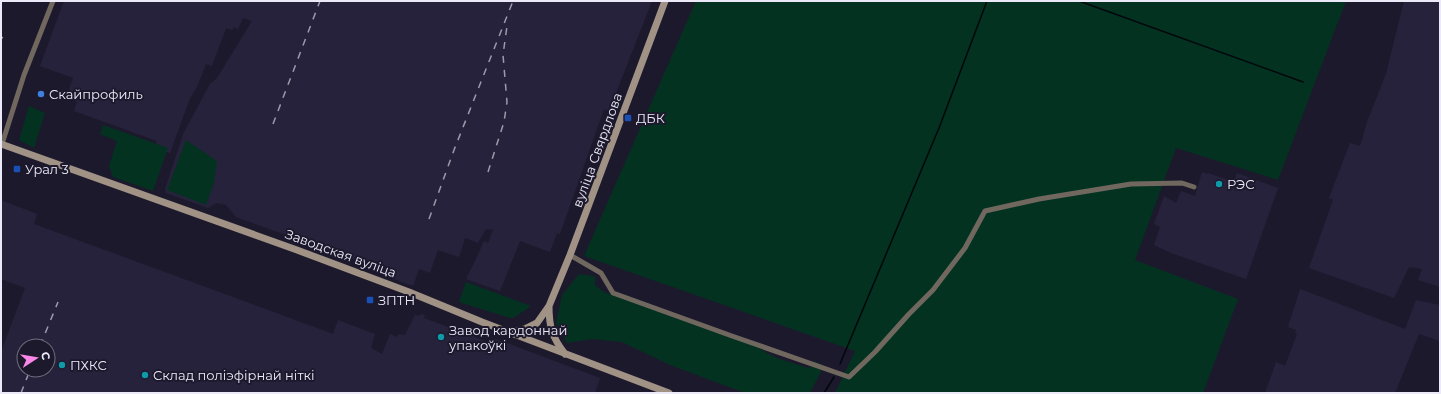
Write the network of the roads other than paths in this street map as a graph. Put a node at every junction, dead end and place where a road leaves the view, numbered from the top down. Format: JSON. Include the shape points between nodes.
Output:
{"nodes":[{"id":1,"x":53,"y":1,"type":"edge"},
{"id":2,"x":665,"y":1,"type":"edge"},
{"id":3,"x":2,"y":144,"type":"edge"},
{"id":4,"x":1194,"y":187,"type":"dead end"},
{"id":5,"x":570,"y":255,"type":"junction"},
{"id":6,"x":549,"y":306,"type":"junction"},
{"id":7,"x":510,"y":332,"type":"junction"},
{"id":8,"x":565,"y":354,"type":"junction"},
{"id":9,"x":669,"y":393,"type":"edge"}],
"edges":[{"from":1,"to":3,"type":"street","via":[[24,75]]},
{"from":2,"to":5,"type":"main road","name":"вуліца Свярдлова"},
{"from":3,"to":7,"type":"main road","name":"Заводская вуліца","via":[[297,250]]},
{"from":4,"to":5,"type":"street","via":[[1182,183],[1131,184],[985,211],[965,248],[933,290],[849,377],[613,293],[601,273]]},
{"from":5,"to":6,"type":"main road","name":"вуліца Свярдлова"},
{"from":6,"to":7,"type":"main road","via":[[537,323]]},
{"from":6,"to":8,"type":"main road","via":[[551,331]]},
{"from":7,"to":8,"type":"main road","name":"Заводская вуліца"},
{"from":8,"to":9,"type":"main road","name":"Заводская вуліца"}]}
